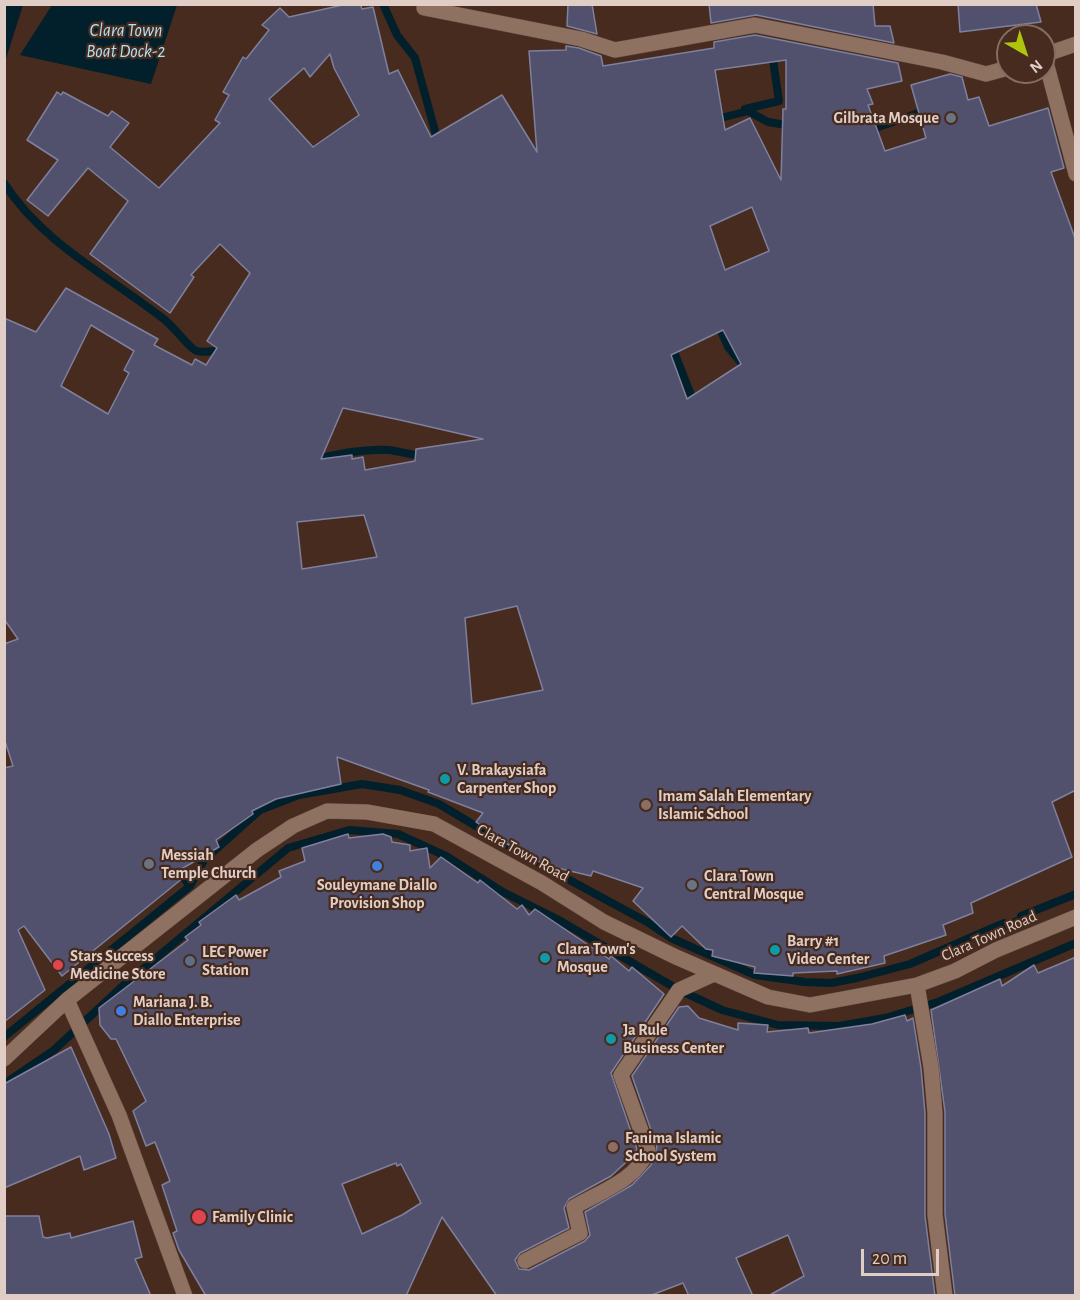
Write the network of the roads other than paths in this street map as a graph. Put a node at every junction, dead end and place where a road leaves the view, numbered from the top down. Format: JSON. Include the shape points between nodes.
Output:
{"nodes":[{"id":1,"x":424,"y":8,"type":"dead end"},
{"id":2,"x":1076,"y":44,"type":"edge"},
{"id":3,"x":1056,"y":51,"type":"edge"},
{"id":4,"x":996,"y":71,"type":"edge"},
{"id":5,"x":1052,"y":84,"type":"edge"},
{"id":6,"x":1076,"y":174,"type":"edge"},
{"id":7,"x":1076,"y":918,"type":"edge"},
{"id":8,"x":712,"y":975,"type":"junction"},
{"id":9,"x":917,"y":985,"type":"junction"},
{"id":10,"x":67,"y":1000,"type":"junction"},
{"id":11,"x":4,"y":1059,"type":"edge"},
{"id":12,"x":525,"y":1261,"type":"dead end"},
{"id":13,"x":185,"y":1296,"type":"edge"},
{"id":14,"x":945,"y":1296,"type":"edge"}],
"edges":[{"from":1,"to":4,"type":"street","via":[[581,39],[615,50],[755,25],[986,74]]},
{"from":2,"to":3,"type":"street"},
{"from":5,"to":6,"type":"street"},
{"from":7,"to":9,"type":"street","name":"Clara Town Road"},
{"from":8,"to":9,"type":"street","name":"Clara Town Road","via":[[768,997],[810,1005]]},
{"from":8,"to":10,"type":"street","name":"Clara Town Road","via":[[604,922],[434,824],[366,812],[327,811],[293,826],[257,850]]},
{"from":8,"to":12,"type":"street","via":[[679,990],[621,1075],[648,1150],[645,1158],[632,1174],[574,1207],[580,1233]]},
{"from":9,"to":14,"type":"street","via":[[932,1067],[935,1215]]},
{"from":10,"to":11,"type":"street","name":"Clara Town Road"},
{"from":10,"to":13,"type":"street","via":[[119,1115]]}]}
